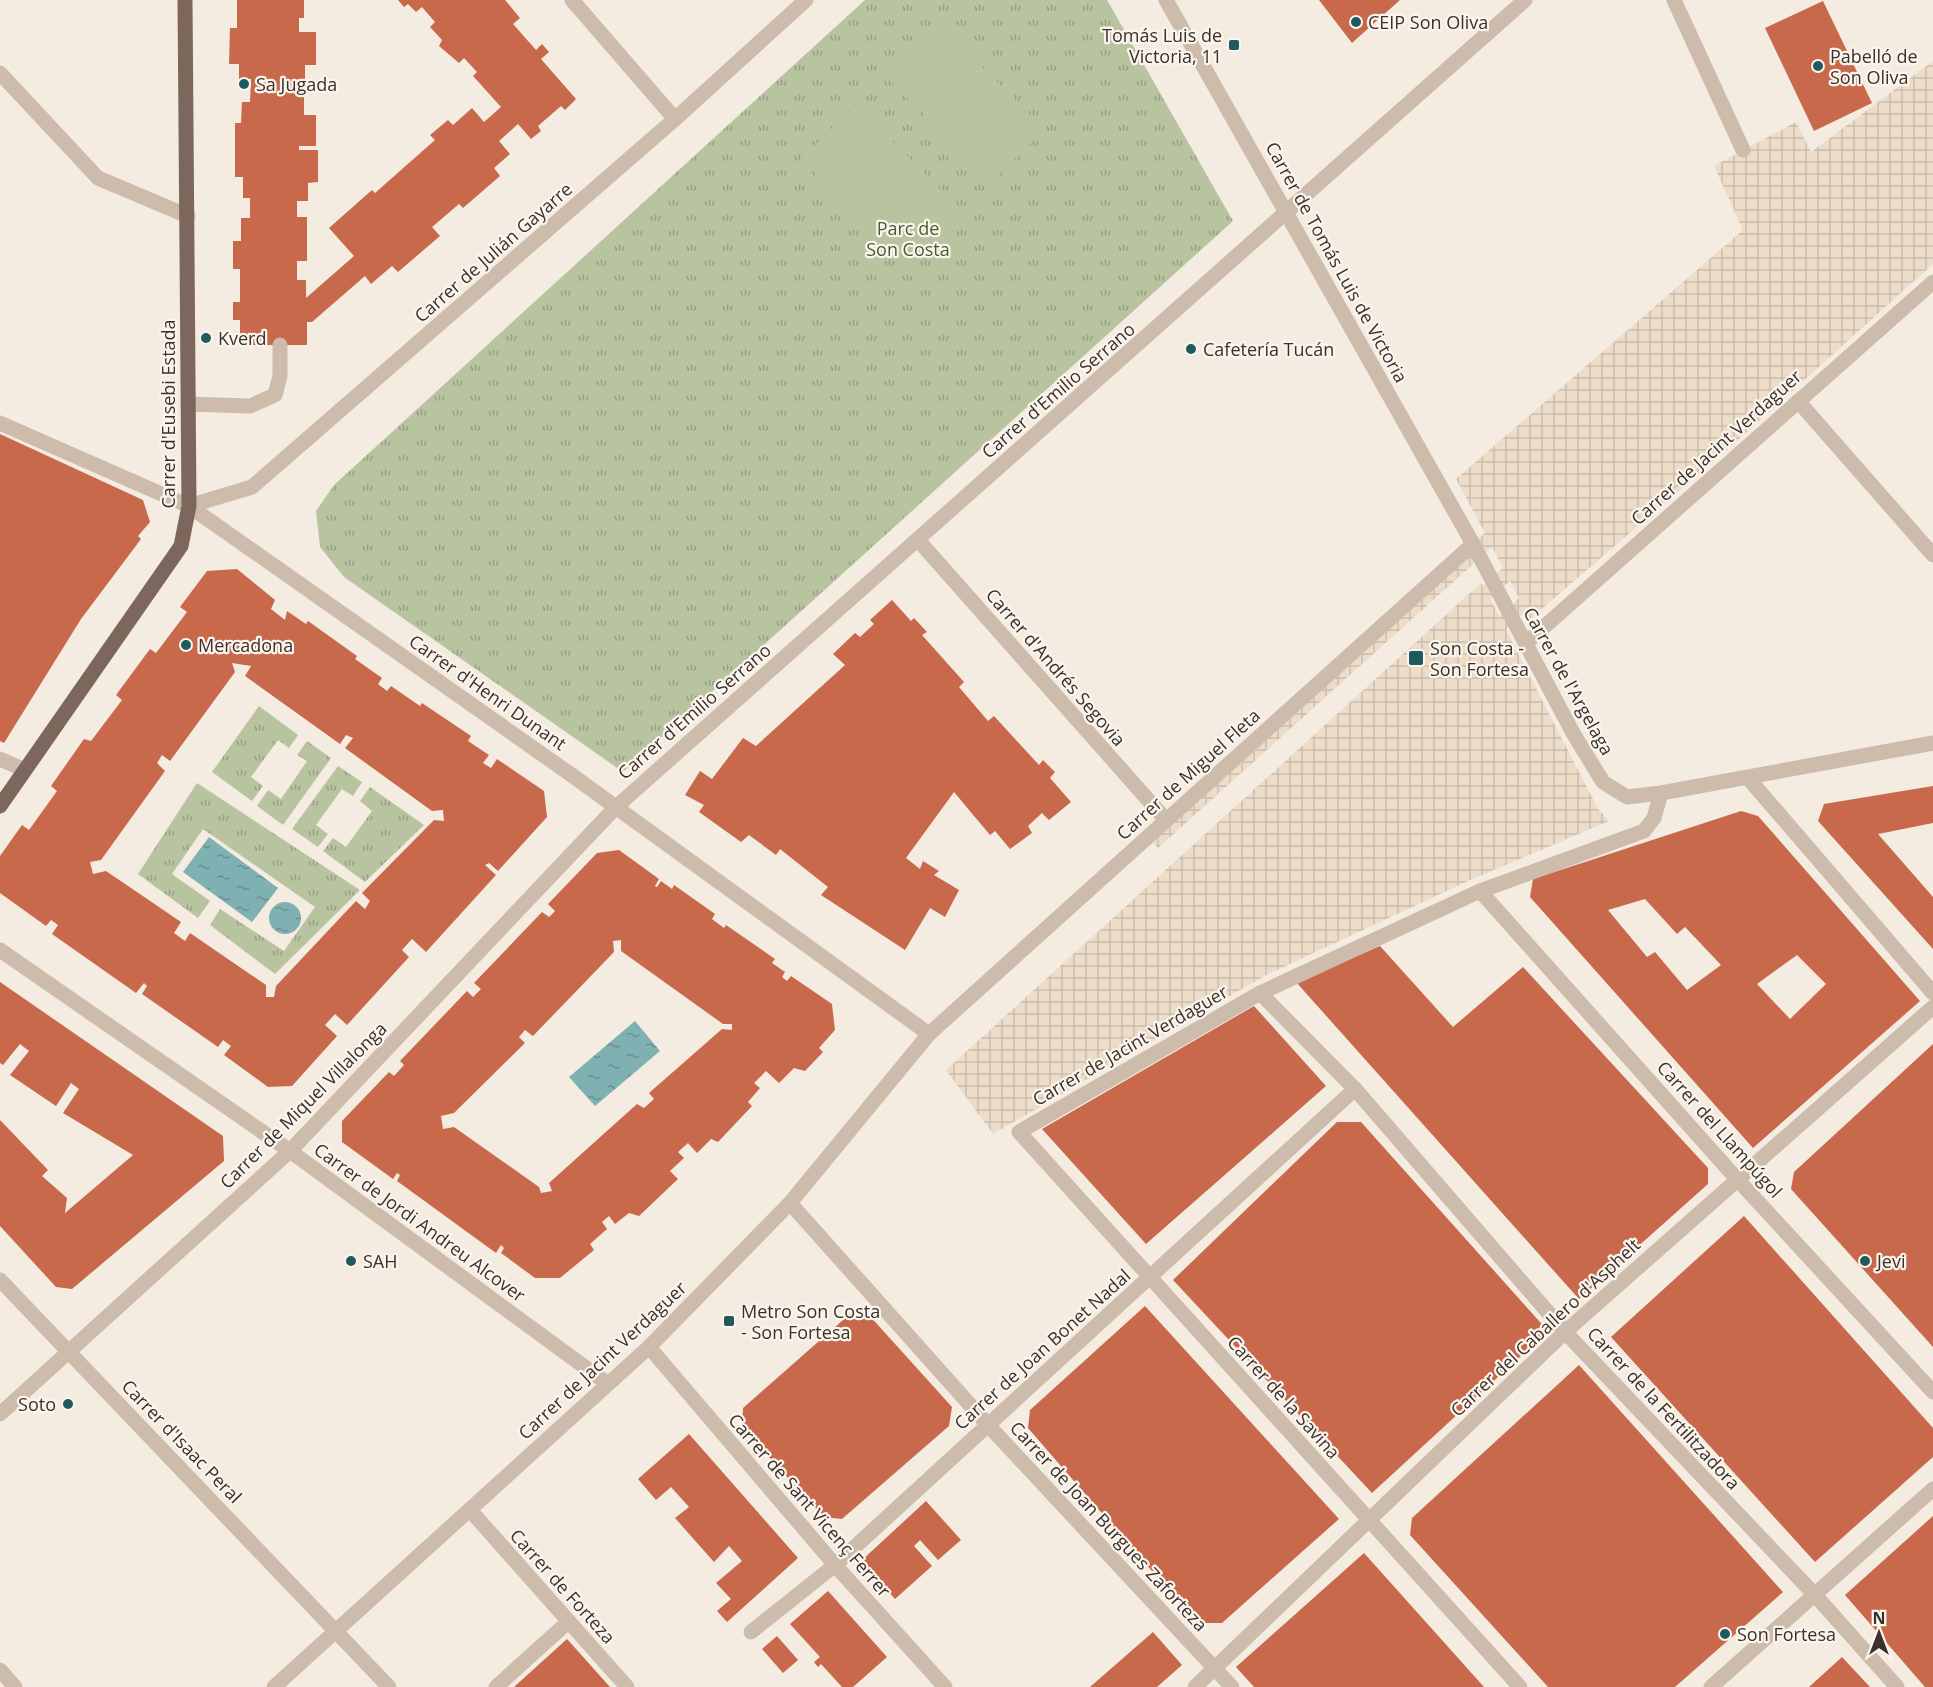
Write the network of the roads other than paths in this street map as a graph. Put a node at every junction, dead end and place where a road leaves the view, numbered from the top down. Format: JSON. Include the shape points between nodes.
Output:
{"nodes":[{"id":1,"x":185,"y":0,"type":"edge"},
{"id":2,"x":572,"y":0,"type":"edge"},
{"id":3,"x":806,"y":0,"type":"edge"},
{"id":4,"x":1166,"y":0,"type":"edge"},
{"id":5,"x":1525,"y":0,"type":"edge"},
{"id":6,"x":1674,"y":0,"type":"edge"},
{"id":7,"x":0,"y":74,"type":"edge"},
{"id":8,"x":675,"y":119,"type":"junction"},
{"id":9,"x":1743,"y":150,"type":"dead end"},
{"id":10,"x":1288,"y":213,"type":"junction"},
{"id":11,"x":188,"y":216,"type":"junction"},
{"id":12,"x":1933,"y":282,"type":"edge"},
{"id":13,"x":280,"y":345,"type":"dead end"},
{"id":14,"x":1798,"y":400,"type":"junction"},
{"id":15,"x":188,"y":405,"type":"junction"},
{"id":16,"x":0,"y":423,"type":"edge"},
{"id":17,"x":189,"y":506,"type":"junction"},
{"id":18,"x":918,"y":540,"type":"junction"},
{"id":19,"x":1473,"y":544,"type":"junction"},
{"id":20,"x":1933,"y":555,"type":"edge"},
{"id":21,"x":1526,"y":643,"type":"junction"},
{"id":22,"x":1933,"y":743,"type":"edge"},
{"id":23,"x":0,"y":759,"type":"edge"},
{"id":24,"x":25,"y":770,"type":"junction"},
{"id":25,"x":1748,"y":778,"type":"junction"},
{"id":26,"x":1661,"y":793,"type":"junction"},
{"id":27,"x":0,"y":806,"type":"edge"},
{"id":28,"x":616,"y":807,"type":"junction"},
{"id":29,"x":1166,"y":820,"type":"junction"},
{"id":30,"x":1480,"y":891,"type":"junction"},
{"id":31,"x":0,"y":950,"type":"edge"},
{"id":32,"x":1260,"y":993,"type":"junction"},
{"id":33,"x":1933,"y":993,"type":"edge"},
{"id":34,"x":1933,"y":1007,"type":"edge"},
{"id":35,"x":929,"y":1034,"type":"junction"},
{"id":36,"x":1355,"y":1089,"type":"junction"},
{"id":37,"x":1019,"y":1132,"type":"joint"},
{"id":38,"x":290,"y":1151,"type":"junction"},
{"id":39,"x":1736,"y":1178,"type":"junction"},
{"id":40,"x":790,"y":1203,"type":"junction"},
{"id":41,"x":1149,"y":1278,"type":"junction"},
{"id":42,"x":0,"y":1280,"type":"edge"},
{"id":43,"x":1565,"y":1332,"type":"junction"},
{"id":44,"x":649,"y":1347,"type":"junction"},
{"id":45,"x":70,"y":1353,"type":"junction"},
{"id":46,"x":608,"y":1384,"type":"junction"},
{"id":47,"x":1933,"y":1392,"type":"edge"},
{"id":48,"x":0,"y":1414,"type":"edge"},
{"id":49,"x":988,"y":1425,"type":"junction"},
{"id":50,"x":1933,"y":1489,"type":"edge"},
{"id":51,"x":470,"y":1510,"type":"junction"},
{"id":52,"x":1369,"y":1519,"type":"junction"},
{"id":53,"x":835,"y":1565,"type":"junction"},
{"id":54,"x":1815,"y":1595,"type":"junction"},
{"id":55,"x":568,"y":1622,"type":"junction"},
{"id":56,"x":336,"y":1629,"type":"junction"},
{"id":57,"x":751,"y":1632,"type":"dead end"},
{"id":58,"x":1216,"y":1668,"type":"junction"},
{"id":59,"x":0,"y":1670,"type":"edge"},
{"id":60,"x":15,"y":1687,"type":"edge"},
{"id":61,"x":274,"y":1687,"type":"edge"},
{"id":62,"x":389,"y":1687,"type":"edge"},
{"id":63,"x":496,"y":1687,"type":"edge"},
{"id":64,"x":627,"y":1687,"type":"edge"},
{"id":65,"x":945,"y":1687,"type":"edge"},
{"id":66,"x":1195,"y":1687,"type":"edge"},
{"id":67,"x":1232,"y":1687,"type":"edge"},
{"id":68,"x":1520,"y":1687,"type":"edge"},
{"id":69,"x":1711,"y":1687,"type":"edge"},
{"id":70,"x":1897,"y":1687,"type":"edge"}],
"edges":[{"from":1,"to":11,"type":"main road","name":"Carrer d'Eusebi Estada"},
{"from":2,"to":8,"type":"street"},
{"from":3,"to":8,"type":"street","name":"Carrer de Julián Gayarre"},
{"from":4,"to":10,"type":"street","name":"Carrer de Tomás Luis de Victoria"},
{"from":5,"to":10,"type":"street","name":"Carrer d'Emilio Serrano"},
{"from":6,"to":9,"type":"street"},
{"from":7,"to":11,"type":"street","via":[[98,178]]},
{"from":8,"to":17,"type":"street","name":"Carrer de Julián Gayarre","via":[[252,488]]},
{"from":10,"to":18,"type":"street","name":"Carrer d'Emilio Serrano"},
{"from":10,"to":19,"type":"street","name":"Carrer de Tomás Luis de Victoria"},
{"from":11,"to":15,"type":"main road","name":"Carrer d'Eusebi Estada"},
{"from":12,"to":14,"type":"street","name":"Carrer de Jacint Verdaguer"},
{"from":13,"to":15,"type":"street","via":[[280,376],[275,395],[250,406]]},
{"from":14,"to":20,"type":"street"},
{"from":14,"to":21,"type":"street","name":"Carrer de Jacint Verdaguer"},
{"from":15,"to":17,"type":"main road","name":"Carrer d'Eusebi Estada"},
{"from":16,"to":17,"type":"street","name":"Carrer d'Henri Dunant"},
{"from":17,"to":24,"type":"main road","name":"Carrer d'Eusebi Estada","via":[[181,546]]},
{"from":17,"to":28,"type":"street","name":"Carrer d'Henri Dunant"},
{"from":18,"to":28,"type":"street","name":"Carrer d'Emilio Serrano"},
{"from":18,"to":29,"type":"street","name":"Carrer d'Andrés Segovia"},
{"from":19,"to":21,"type":"street","name":"Carrer de l'Argelaga"},
{"from":19,"to":29,"type":"street","name":"Carrer de Miguel Fleta"},
{"from":21,"to":26,"type":"street","name":"Carrer de l'Argelaga","via":[[1603,782],[1627,797]]},
{"from":22,"to":25,"type":"street","name":"Carrer de l'Argelaga"},
{"from":23,"to":24,"type":"street"},
{"from":24,"to":27,"type":"main road","name":"Carrer d'Eusebi Estada"},
{"from":25,"to":26,"type":"street","name":"Carrer de l'Argelaga"},
{"from":25,"to":33,"type":"street"},
{"from":26,"to":30,"type":"street","name":"Carrer de Jacint Verdaguer","via":[[1654,818],[1644,831]]},
{"from":28,"to":35,"type":"street","name":"Carrer d'Henri Dunant"},
{"from":28,"to":38,"type":"street","name":"Carrer de Miquel Villalonga"},
{"from":29,"to":35,"type":"street","name":"Carrer de Miguel Fleta"},
{"from":30,"to":32,"type":"street","name":"Carrer de Jacint Verdaguer"},
{"from":30,"to":39,"type":"street","name":"Carrer del Llampúgol"},
{"from":31,"to":38,"type":"street","name":"Carrer de Jordi Andreu Alcover"},
{"from":32,"to":36,"type":"street","name":"Carrer de la Fertilitzadora"},
{"from":32,"to":37,"type":"street","name":"Carrer de Jacint Verdaguer"},
{"from":34,"to":39,"type":"street","name":"Carrer del Caballero d'Asphelt"},
{"from":35,"to":40,"type":"street","name":"Carrer de Jacint Verdaguer"},
{"from":36,"to":41,"type":"street","name":"Carrer de Joan Bonet Nadal"},
{"from":36,"to":43,"type":"street","name":"Carrer de la Fertilitzadora"},
{"from":37,"to":41,"type":"street","name":"Carrer de la Savina"},
{"from":38,"to":45,"type":"street","name":"Carrer de Miquel Villalonga"},
{"from":38,"to":46,"type":"street","name":"Carrer de Jordi Andreu Alcover"},
{"from":39,"to":43,"type":"street","name":"Carrer del Caballero d'Asphelt"},
{"from":39,"to":47,"type":"street","name":"Carrer del Llampúgol"},
{"from":40,"to":44,"type":"street","name":"Carrer de Jacint Verdaguer"},
{"from":40,"to":49,"type":"street","name":"Carrer de Joan Burgues Zaforteza"},
{"from":41,"to":49,"type":"street","name":"Carrer de Joan Bonet Nadal"},
{"from":41,"to":52,"type":"street","name":"Carrer de la Savina"},
{"from":42,"to":45,"type":"street","name":"Carrer d'Isaac Peral"},
{"from":43,"to":52,"type":"street","name":"Carrer del Caballero d'Asphelt"},
{"from":43,"to":54,"type":"street","name":"Carrer de la Fertilitzadora"},
{"from":44,"to":46,"type":"street","name":"Carrer de Jacint Verdaguer"},
{"from":44,"to":53,"type":"street","name":"Carrer de Sant Vicenç Ferrer"},
{"from":45,"to":48,"type":"street","name":"Carrer de Miquel Villalonga"},
{"from":45,"to":56,"type":"street","name":"Carrer d'Isaac Peral"},
{"from":46,"to":51,"type":"street","name":"Carrer de Jacint Verdaguer"},
{"from":49,"to":53,"type":"street","name":"Carrer de Joan Bonet Nadal"},
{"from":49,"to":58,"type":"street","name":"Carrer de Joan Burgues Zaforteza"},
{"from":50,"to":54,"type":"street"},
{"from":51,"to":55,"type":"street","name":"Carrer de Forteza"},
{"from":51,"to":56,"type":"street","name":"Carrer de Jacint Verdaguer"},
{"from":52,"to":58,"type":"street","name":"Carrer del Caballero d'Asphelt"},
{"from":52,"to":68,"type":"street","name":"Carrer de la Savina"},
{"from":53,"to":57,"type":"street","name":"Carrer de Joan Bonet Nadal"},
{"from":53,"to":65,"type":"street","name":"Carrer de Sant Vicenç Ferrer"},
{"from":54,"to":69,"type":"street"},
{"from":54,"to":70,"type":"street","name":"Carrer de la Fertilitzadora"},
{"from":55,"to":63,"type":"street"},
{"from":55,"to":64,"type":"street","name":"Carrer de Forteza"},
{"from":56,"to":61,"type":"street","name":"Carrer de Jacint Verdaguer"},
{"from":56,"to":62,"type":"street","name":"Carrer d'Isaac Peral"},
{"from":58,"to":66,"type":"street","name":"Carrer del Caballero d'Asphelt"},
{"from":58,"to":67,"type":"street","name":"Carrer de Joan Burgues Zaforteza"},
{"from":59,"to":60,"type":"street"}]}
